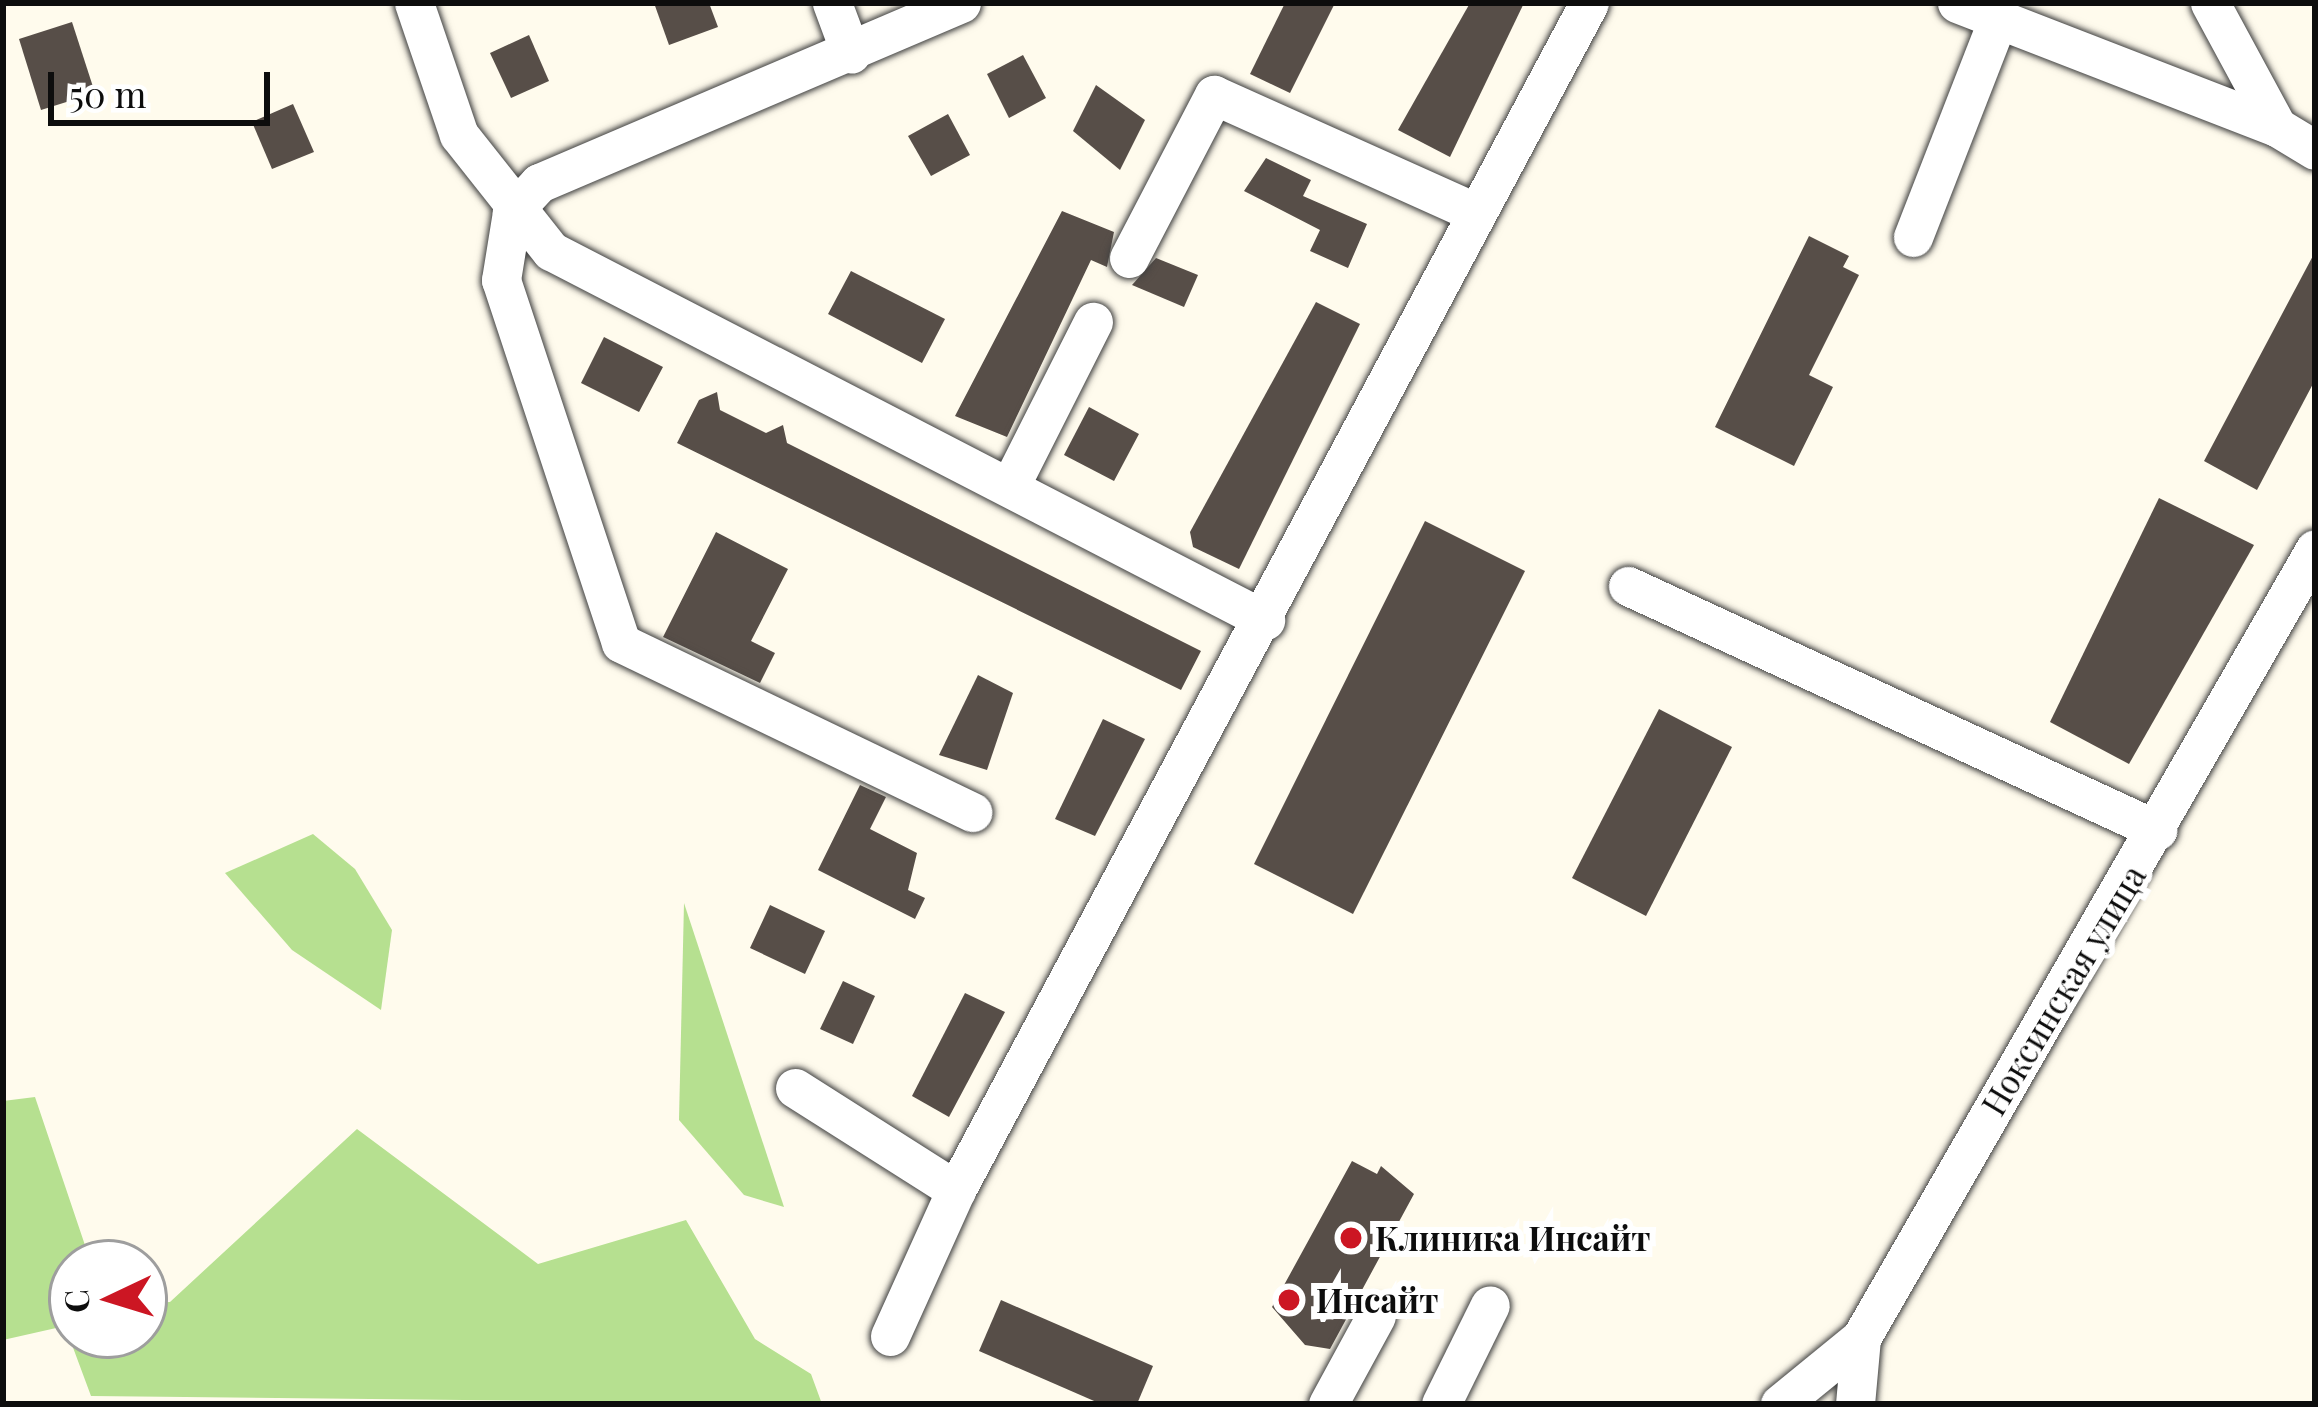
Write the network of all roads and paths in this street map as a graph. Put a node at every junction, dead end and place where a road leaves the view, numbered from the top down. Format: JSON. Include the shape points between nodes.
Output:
{"nodes":[{"id":1,"x":414,"y":3,"type":"edge"},
{"id":2,"x":832,"y":3,"type":"edge"},
{"id":3,"x":961,"y":3,"type":"edge"},
{"id":4,"x":1589,"y":3,"type":"edge"},
{"id":5,"x":1957,"y":3,"type":"edge"},
{"id":6,"x":2210,"y":3,"type":"edge"},
{"id":7,"x":1998,"y":19,"type":"junction"},
{"id":8,"x":851,"y":54,"type":"junction"},
{"id":9,"x":2277,"y":127,"type":"junction"},
{"id":10,"x":2315,"y":150,"type":"edge"},
{"id":11,"x":512,"y":212,"type":"junction"},
{"id":12,"x":1476,"y":213,"type":"junction"},
{"id":13,"x":1913,"y":237,"type":"dead end"},
{"id":14,"x":1129,"y":258,"type":"dead end"},
{"id":15,"x":1093,"y":322,"type":"dead end"},
{"id":16,"x":1010,"y":486,"type":"junction"},
{"id":17,"x":2315,"y":549,"type":"edge"},
{"id":18,"x":1628,"y":586,"type":"dead end"},
{"id":19,"x":1265,"y":620,"type":"junction"},
{"id":20,"x":971,"y":812,"type":"dead end"},
{"id":21,"x":2158,"y":830,"type":"junction"},
{"id":22,"x":795,"y":1088,"type":"dead end"},
{"id":23,"x":956,"y":1190,"type":"junction"},
{"id":24,"x":1490,"y":1305,"type":"dead end"},
{"id":25,"x":1376,"y":1316,"type":"dead end"},
{"id":26,"x":890,"y":1336,"type":"dead end"},
{"id":27,"x":1861,"y":1337,"type":"junction"},
{"id":28,"x":1328,"y":1404,"type":"edge"},
{"id":29,"x":1441,"y":1404,"type":"edge"},
{"id":30,"x":1780,"y":1404,"type":"edge"},
{"id":31,"x":1855,"y":1404,"type":"edge"}],
"edges":[{"from":1,"to":11,"type":"street","via":[[459,135]]},
{"from":2,"to":8,"type":"street"},
{"from":3,"to":8,"type":"street"},
{"from":4,"to":12,"type":"street"},
{"from":5,"to":7,"type":"street"},
{"from":6,"to":9,"type":"street"},
{"from":7,"to":9,"type":"street"},
{"from":7,"to":13,"type":"street"},
{"from":8,"to":11,"type":"street","via":[[581,163]]},
{"from":9,"to":10,"type":"street"},
{"from":11,"to":16,"type":"street","via":[[551,251]]},
{"from":11,"to":20,"type":"street","via":[[501,280],[621,643]]},
{"from":12,"to":14,"type":"street","via":[[1214,95]]},
{"from":12,"to":19,"type":"street"},
{"from":15,"to":16,"type":"street"},
{"from":16,"to":19,"type":"street"},
{"from":17,"to":21,"type":"street","name":"Ноксинская улица"},
{"from":18,"to":21,"type":"street"},
{"from":19,"to":23,"type":"street"},
{"from":21,"to":27,"type":"street","name":"Ноксинская улица"},
{"from":22,"to":23,"type":"street"},
{"from":23,"to":26,"type":"street"},
{"from":24,"to":29,"type":"street"},
{"from":25,"to":28,"type":"street"},
{"from":27,"to":30,"type":"street","name":"Ноксинская улица"},
{"from":27,"to":31,"type":"street"}]}
